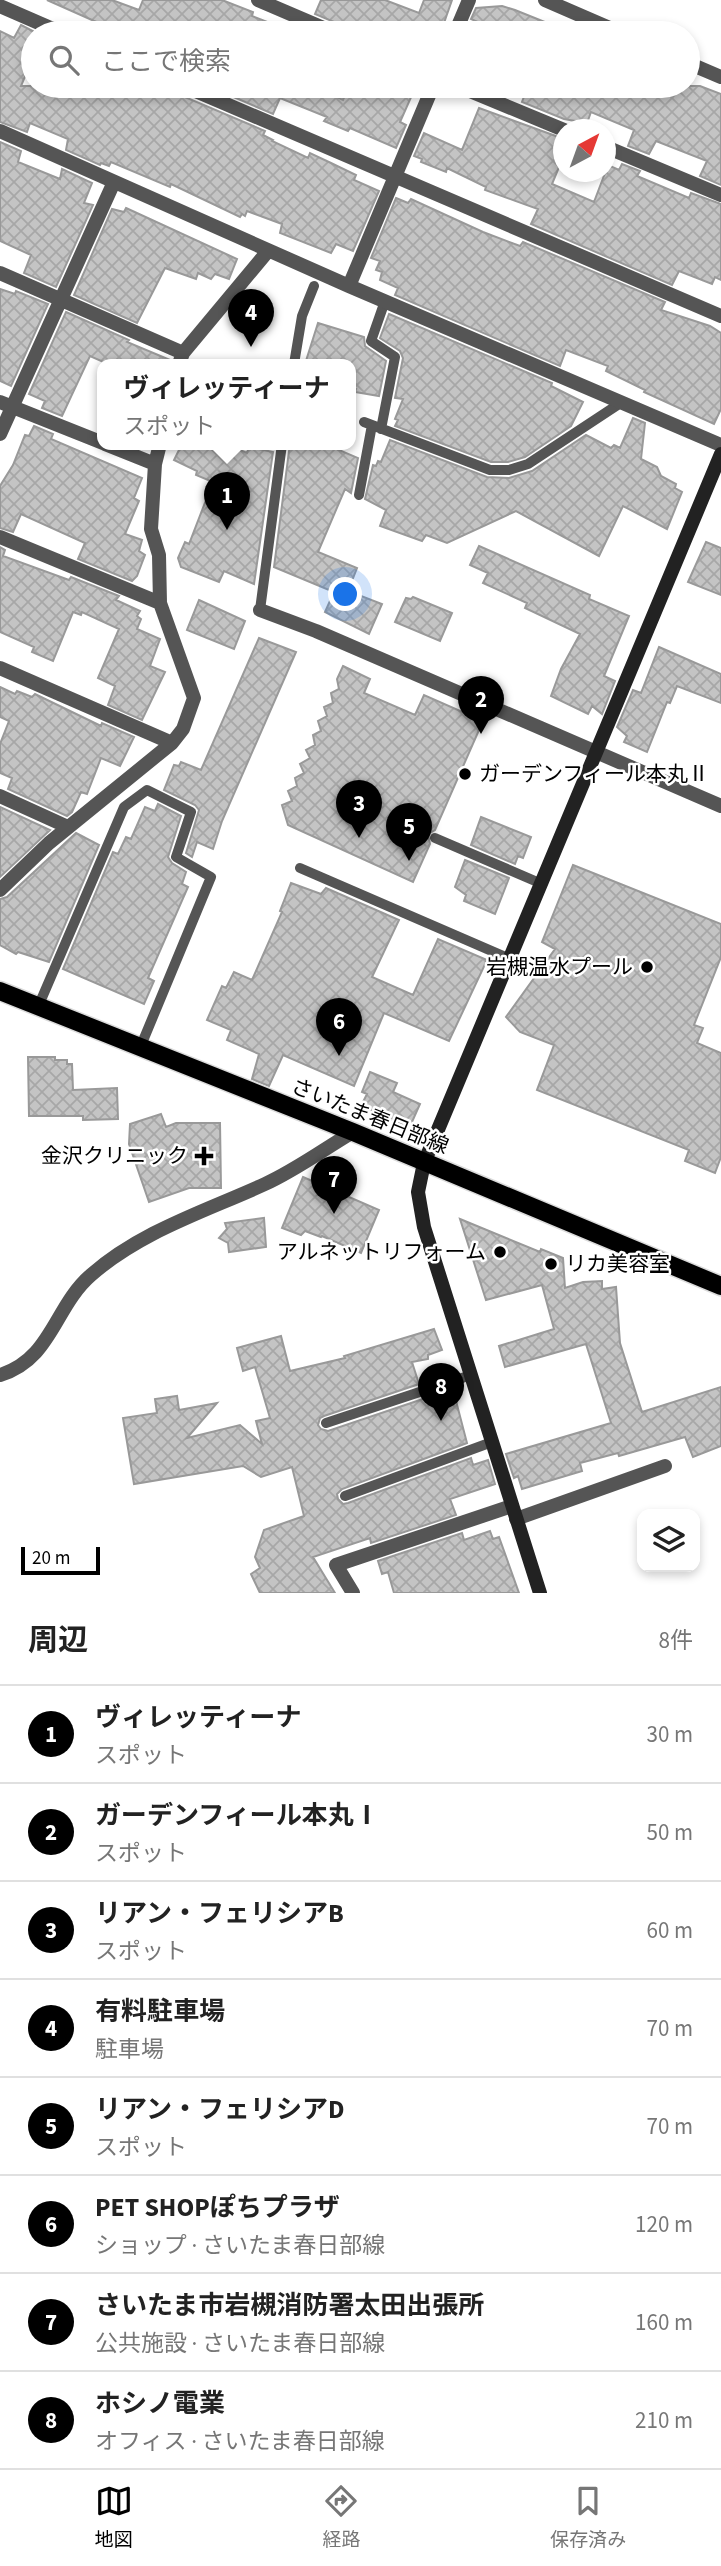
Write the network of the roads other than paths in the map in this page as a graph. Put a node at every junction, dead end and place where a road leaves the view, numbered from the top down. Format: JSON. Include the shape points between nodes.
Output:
{"nodes":[{"id":1,"x":258,"y":0,"type":"edge"},
{"id":2,"x":469,"y":0,"type":"edge"},
{"id":3,"x":545,"y":0,"type":"edge"},
{"id":4,"x":0,"y":6,"type":"edge"},
{"id":5,"x":34,"y":21,"type":"edge"},
{"id":6,"x":307,"y":21,"type":"edge"},
{"id":7,"x":460,"y":21,"type":"edge"},
{"id":8,"x":593,"y":21,"type":"edge"},
{"id":9,"x":700,"y":68,"type":"edge"},
{"id":10,"x":721,"y":77,"type":"edge"},
{"id":11,"x":212,"y":98,"type":"edge"},
{"id":12,"x":428,"y":98,"type":"edge"},
{"id":13,"x":487,"y":98,"type":"edge"},
{"id":14,"x":553,"y":125,"type":"edge"},
{"id":15,"x":0,"y":131,"type":"edge"},
{"id":16,"x":616,"y":151,"type":"edge"},
{"id":17,"x":396,"y":177,"type":"junction"},
{"id":18,"x":114,"y":182,"type":"junction"},
{"id":19,"x":721,"y":195,"type":"edge"},
{"id":20,"x":268,"y":251,"type":"junction"},
{"id":21,"x":0,"y":273,"type":"edge"},
{"id":22,"x":314,"y":286,"type":"dead end"},
{"id":23,"x":349,"y":286,"type":"junction"},
{"id":24,"x":61,"y":300,"type":"junction"},
{"id":25,"x":385,"y":301,"type":"junction"},
{"id":26,"x":721,"y":316,"type":"edge"},
{"id":27,"x":181,"y":358,"type":"edge"},
{"id":28,"x":295,"y":359,"type":"edge"},
{"id":29,"x":622,"y":402,"type":"junction"},
{"id":30,"x":6,"y":405,"type":"edge"},
{"id":31,"x":373,"y":425,"type":"junction"},
{"id":32,"x":0,"y":434,"type":"edge"},
{"id":33,"x":97,"y":441,"type":"edge"},
{"id":34,"x":721,"y":445,"type":"edge"},
{"id":35,"x":119,"y":450,"type":"edge"},
{"id":36,"x":158,"y":450,"type":"edge"},
{"id":37,"x":281,"y":450,"type":"edge"},
{"id":38,"x":721,"y":454,"type":"edge"},
{"id":39,"x":155,"y":464,"type":"junction"},
{"id":40,"x":359,"y":495,"type":"dead end"},
{"id":41,"x":0,"y":537,"type":"edge"},
{"id":42,"x":160,"y":603,"type":"junction"},
{"id":43,"x":260,"y":610,"type":"joint"},
{"id":44,"x":0,"y":667,"type":"edge"},
{"id":45,"x":172,"y":743,"type":"junction"},
{"id":46,"x":597,"y":754,"type":"junction"},
{"id":47,"x":0,"y":796,"type":"edge"},
{"id":48,"x":721,"y":806,"type":"edge"},
{"id":49,"x":68,"y":827,"type":"junction"},
{"id":50,"x":435,"y":838,"type":"dead end"},
{"id":51,"x":300,"y":868,"type":"dead end"},
{"id":52,"x":542,"y":884,"type":"junction"},
{"id":53,"x":0,"y":890,"type":"edge"},
{"id":54,"x":510,"y":959,"type":"junction"},
{"id":55,"x":0,"y":991,"type":"edge"},
{"id":56,"x":38,"y":1007,"type":"junction"},
{"id":57,"x":140,"y":1048,"type":"junction"},
{"id":58,"x":353,"y":1132,"type":"junction"},
{"id":59,"x":424,"y":1163,"type":"junction"},
{"id":60,"x":721,"y":1286,"type":"edge"},
{"id":61,"x":0,"y":1375,"type":"edge"},
{"id":62,"x":471,"y":1375,"type":"junction"},
{"id":63,"x":326,"y":1423,"type":"dead end"},
{"id":64,"x":492,"y":1442,"type":"junction"},
{"id":65,"x":665,"y":1466,"type":"dead end"},
{"id":66,"x":345,"y":1496,"type":"dead end"},
{"id":67,"x":514,"y":1512,"type":"junction"},
{"id":68,"x":353,"y":1593,"type":"edge"},
{"id":69,"x":540,"y":1593,"type":"edge"}],
"edges":[{"from":1,"to":6,"type":"street"},
{"from":2,"to":7,"type":"street"},
{"from":3,"to":8,"type":"street"},
{"from":4,"to":5,"type":"street"},
{"from":9,"to":10,"type":"street"},
{"from":11,"to":17,"type":"street"},
{"from":12,"to":17,"type":"street"},
{"from":13,"to":14,"type":"street"},
{"from":15,"to":18,"type":"street"},
{"from":16,"to":19,"type":"street"},
{"from":17,"to":23,"type":"street"},
{"from":17,"to":26,"type":"street"},
{"from":18,"to":20,"type":"street"},
{"from":18,"to":24,"type":"street"},
{"from":20,"to":23,"type":"street"},
{"from":20,"to":27,"type":"street"},
{"from":21,"to":24,"type":"street"},
{"from":22,"to":28,"type":"lane","via":[[302,316]]},
{"from":23,"to":25,"type":"street"},
{"from":24,"to":27,"type":"street"},
{"from":24,"to":30,"type":"street"},
{"from":25,"to":29,"type":"street"},
{"from":25,"to":31,"type":"lane","via":[[371,341],[395,357]]},
{"from":29,"to":31,"type":"lane","via":[[528,464],[509,470],[490,470]]},
{"from":29,"to":34,"type":"street"},
{"from":30,"to":32,"type":"street"},
{"from":30,"to":33,"type":"street"},
{"from":31,"to":40,"type":"lane"},
{"from":35,"to":39,"type":"street"},
{"from":36,"to":39,"type":"street"},
{"from":37,"to":43,"type":"lane"},
{"from":38,"to":46,"type":"street"},
{"from":39,"to":42,"type":"street","via":[[151,529],[159,555]]},
{"from":41,"to":42,"type":"street"},
{"from":42,"to":45,"type":"street","via":[[194,698],[183,729]]},
{"from":43,"to":46,"type":"street"},
{"from":44,"to":45,"type":"street"},
{"from":45,"to":49,"type":"street"},
{"from":46,"to":48,"type":"street"},
{"from":46,"to":52,"type":"street"},
{"from":47,"to":49,"type":"street"},
{"from":49,"to":53,"type":"street"},
{"from":50,"to":52,"type":"lane"},
{"from":51,"to":54,"type":"lane"},
{"from":52,"to":54,"type":"street"},
{"from":54,"to":59,"type":"street"},
{"from":55,"to":56,"type":"main road","name":"さいたま春日部線"},
{"from":56,"to":57,"type":"main road","name":"さいたま春日部線"},
{"from":56,"to":57,"type":"lane","via":[[124,807],[146,790],[191,812],[176,857],[211,877]]},
{"from":57,"to":58,"type":"main road","name":"さいたま春日部線"},
{"from":58,"to":59,"type":"main road","name":"さいたま春日部線"},
{"from":58,"to":61,"type":"street","via":[[269,1183],[162,1228],[115,1256],[75,1292],[34,1355],[17,1370]]},
{"from":59,"to":60,"type":"main road","name":"さいたま春日部線"},
{"from":59,"to":62,"type":"street","via":[[418,1192],[425,1227]]},
{"from":62,"to":63,"type":"lane"},
{"from":62,"to":64,"type":"street"},
{"from":64,"to":66,"type":"lane"},
{"from":64,"to":67,"type":"street"},
{"from":65,"to":67,"type":"street"},
{"from":67,"to":68,"type":"street","via":[[336,1566]]},
{"from":67,"to":69,"type":"street"}]}
